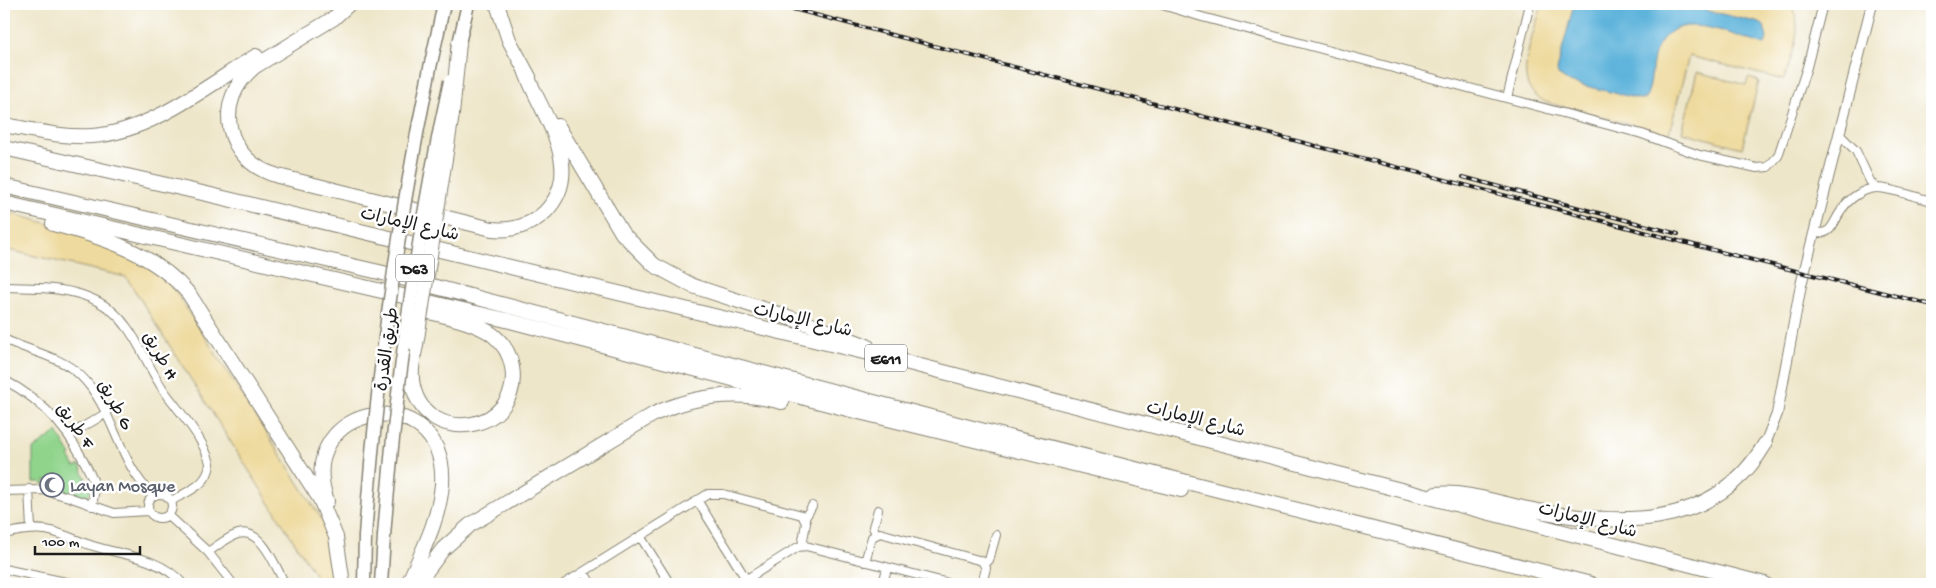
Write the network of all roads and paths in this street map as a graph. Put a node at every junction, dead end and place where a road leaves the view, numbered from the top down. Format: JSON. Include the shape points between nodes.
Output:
{"nodes":[{"id":1,"x":342,"y":4,"type":"edge"},
{"id":2,"x":349,"y":4,"type":"edge"},
{"id":3,"x":444,"y":4,"type":"edge"},
{"id":4,"x":468,"y":4,"type":"edge"},
{"id":5,"x":497,"y":4,"type":"edge"},
{"id":6,"x":1159,"y":4,"type":"edge"},
{"id":7,"x":1194,"y":4,"type":"edge"},
{"id":8,"x":1204,"y":4,"type":"edge"},
{"id":9,"x":1530,"y":4,"type":"edge"},
{"id":10,"x":1823,"y":4,"type":"edge"},
{"id":11,"x":1872,"y":4,"type":"edge"},
{"id":12,"x":459,"y":43,"type":"junction"},
{"id":13,"x":525,"y":70,"type":"junction"},
{"id":14,"x":1507,"y":98,"type":"junction"},
{"id":15,"x":4,"y":125,"type":"edge"},
{"id":16,"x":1839,"y":134,"type":"junction"},
{"id":17,"x":4,"y":148,"type":"edge"},
{"id":18,"x":4,"y":186,"type":"edge"},
{"id":19,"x":1876,"y":188,"type":"junction"},
{"id":20,"x":1932,"y":201,"type":"edge"},
{"id":21,"x":4,"y":203,"type":"edge"},
{"id":22,"x":4,"y":212,"type":"edge"},
{"id":23,"x":1814,"y":232,"type":"junction"},
{"id":24,"x":252,"y":260,"type":"junction"},
{"id":25,"x":4,"y":287,"type":"edge"},
{"id":26,"x":4,"y":339,"type":"edge"},
{"id":27,"x":905,"y":362,"type":"junction"},
{"id":28,"x":4,"y":380,"type":"edge"},
{"id":29,"x":106,"y":414,"type":"junction"},
{"id":30,"x":69,"y":435,"type":"junction"},
{"id":31,"x":1765,"y":444,"type":"joint"},
{"id":32,"x":1129,"y":478,"type":"junction"},
{"id":33,"x":29,"y":489,"type":"junction"},
{"id":34,"x":4,"y":491,"type":"edge"},
{"id":35,"x":153,"y":495,"type":"junction"},
{"id":36,"x":1424,"y":496,"type":"junction"},
{"id":37,"x":697,"y":500,"type":"junction"},
{"id":38,"x":171,"y":501,"type":"junction"},
{"id":39,"x":92,"y":506,"type":"junction"},
{"id":40,"x":812,"y":506,"type":"dead end"},
{"id":41,"x":878,"y":510,"type":"dead end"},
{"id":42,"x":148,"y":511,"type":"junction"},
{"id":43,"x":168,"y":515,"type":"junction"},
{"id":44,"x":805,"y":518,"type":"junction"},
{"id":45,"x":31,"y":529,"type":"junction"},
{"id":46,"x":4,"y":534,"type":"edge"},
{"id":47,"x":876,"y":534,"type":"junction"},
{"id":48,"x":996,"y":535,"type":"dead end"},
{"id":49,"x":640,"y":536,"type":"junction"},
{"id":50,"x":1435,"y":545,"type":"junction"},
{"id":51,"x":802,"y":546,"type":"junction"},
{"id":52,"x":208,"y":552,"type":"junction"},
{"id":53,"x":865,"y":562,"type":"junction"},
{"id":54,"x":985,"y":564,"type":"junction"},
{"id":55,"x":887,"y":568,"type":"junction"},
{"id":56,"x":4,"y":569,"type":"edge"},
{"id":57,"x":584,"y":572,"type":"junction"},
{"id":58,"x":742,"y":583,"type":"edge"},
{"id":59,"x":75,"y":584,"type":"edge"},
{"id":60,"x":183,"y":584,"type":"edge"},
{"id":61,"x":233,"y":584,"type":"edge"},
{"id":62,"x":285,"y":584,"type":"edge"},
{"id":63,"x":342,"y":584,"type":"edge"},
{"id":64,"x":348,"y":584,"type":"edge"},
{"id":65,"x":364,"y":584,"type":"edge"},
{"id":66,"x":381,"y":584,"type":"edge"},
{"id":67,"x":408,"y":584,"type":"edge"},
{"id":68,"x":417,"y":584,"type":"edge"},
{"id":69,"x":564,"y":584,"type":"edge"},
{"id":70,"x":592,"y":584,"type":"edge"},
{"id":71,"x":670,"y":584,"type":"edge"},
{"id":72,"x":883,"y":584,"type":"edge"},
{"id":73,"x":952,"y":584,"type":"edge"},
{"id":74,"x":982,"y":584,"type":"edge"},
{"id":75,"x":1591,"y":584,"type":"edge"},
{"id":76,"x":1765,"y":584,"type":"edge"}],
"edges":[{"from":1,"to":15,"type":"highway","via":[[160,115],[134,127],[107,134],[78,136]]},
{"from":2,"to":13,"type":"highway","via":[[334,18],[246,73],[235,90],[229,114],[233,139],[243,156],[259,169],[492,229],[508,230],[523,226],[553,202],[563,167],[559,146]]},
{"from":3,"to":65,"type":"main road","name":"طريق القدرة","number":"D63","bridge":true,"via":[[412,167],[379,376]]},
{"from":4,"to":12,"type":"main road","name":"طريق القدرة","number":"D63","bridge":true},
{"from":5,"to":13,"type":"highway","via":[[508,40]]},
{"from":6,"to":14,"type":"street"},
{"from":7,"to":8,"type":"street"},
{"from":9,"to":14,"type":"street"},
{"from":10,"to":14,"type":"street","via":[[1807,67],[1778,156],[1764,168],[1699,155],[1642,134]]},
{"from":11,"to":16,"type":"street"},
{"from":12,"to":24,"type":"highway","bridge":true,"via":[[452,114],[416,345],[412,373],[413,387],[422,406],[437,419],[457,426],[471,425],[490,417],[505,403],[512,383],[511,363],[502,344],[486,330],[376,296],[279,273]]},
{"from":12,"to":66,"type":"main road","name":"طريق القدرة","number":"D63","bridge":true,"via":[[415,270],[396,405]]},
{"from":13,"to":27,"type":"highway","via":[[616,224],[654,265],[693,286],[815,326]]},
{"from":16,"to":19,"type":"street","via":[[1856,151]]},
{"from":16,"to":23,"type":"street"},
{"from":17,"to":27,"type":"highway","name":"شارع الإمارات","number":"E611"},
{"from":18,"to":50,"type":"highway","via":[[380,272]]},
{"from":19,"to":20,"type":"street"},
{"from":19,"to":23,"type":"street","via":[[1848,202],[1830,230]]},
{"from":21,"to":24,"type":"highway"},
{"from":22,"to":63,"type":"highway","via":[[83,232],[119,245],[155,263],[182,286],[196,303],[320,499],[334,532]]},
{"from":23,"to":31,"type":"street","via":[[1795,311],[1778,409]]},
{"from":24,"to":32,"type":"highway","via":[[506,320],[846,409]]},
{"from":25,"to":38,"type":"street","name":"طريق H","via":[[52,288],[96,299],[113,310],[126,326],[153,375],[189,424],[210,463],[203,482]]},
{"from":26,"to":29,"type":"street","name":"طريق G","via":[[74,370],[88,383]]},
{"from":27,"to":36,"type":"highway","name":"شارع الإمارات","number":"E611"},
{"from":28,"to":30,"type":"street","name":"طريق F","via":[[32,396]]},
{"from":29,"to":30,"type":"street"},
{"from":29,"to":35,"type":"street","name":"طريق G","via":[[140,481]]},
{"from":30,"to":39,"type":"street","name":"طريق F","via":[[93,480]]},
{"from":31,"to":36,"type":"highway","via":[[1744,473],[1716,497],[1687,510],[1655,517],[1586,519],[1453,494]]},
{"from":32,"to":50,"type":"highway","via":[[1351,531]]},
{"from":32,"to":68,"type":"highway","via":[[1027,462],[761,397],[712,396],[676,404],[654,414],[480,518],[443,549]]},
{"from":33,"to":34,"type":"street"},
{"from":33,"to":39,"type":"street","via":[[56,493]]},
{"from":33,"to":45,"type":"street"},
{"from":35,"to":38,"type":"street","via":[[163,494]]},
{"from":35,"to":42,"type":"street","via":[[148,502]]},
{"from":36,"to":76,"type":"highway","name":"شارع الإمارات","number":"E611"},
{"from":37,"to":44,"type":"street","via":[[708,494],[723,494],[790,511]]},
{"from":37,"to":49,"type":"street"},
{"from":37,"to":58,"type":"street"},
{"from":38,"to":43,"type":"street"},
{"from":39,"to":42,"type":"street","via":[[124,514]]},
{"from":40,"to":44,"type":"street"},
{"from":41,"to":47,"type":"street","via":[[873,527]]},
{"from":42,"to":43,"type":"street","via":[[160,518]]},
{"from":43,"to":52,"type":"street"},
{"from":44,"to":51,"type":"street"},
{"from":45,"to":46,"type":"street"},
{"from":45,"to":60,"type":"street","via":[[58,532],[91,545],[141,558],[170,572]]},
{"from":47,"to":53,"type":"street","via":[[872,537]]},
{"from":47,"to":54,"type":"street","via":[[978,559]]},
{"from":48,"to":54,"type":"street","via":[[990,560]]},
{"from":49,"to":57,"type":"street"},
{"from":49,"to":71,"type":"street"},
{"from":50,"to":75,"type":"highway"},
{"from":51,"to":53,"type":"street"},
{"from":51,"to":58,"type":"street"},
{"from":52,"to":61,"type":"street"},
{"from":52,"to":62,"type":"street","via":[[239,534],[250,534],[259,539]]},
{"from":53,"to":55,"type":"street"},
{"from":54,"to":74,"type":"street"},
{"from":55,"to":72,"type":"street"},
{"from":55,"to":73,"type":"street"},
{"from":56,"to":59,"type":"street"},
{"from":57,"to":69,"type":"street"},
{"from":57,"to":70,"type":"street"},
{"from":64,"to":67,"type":"highway","via":[[340,531],[321,479],[323,457],[343,427],[364,416],[387,414],[402,417],[428,435],[441,464],[442,484],[437,512]]}]}
